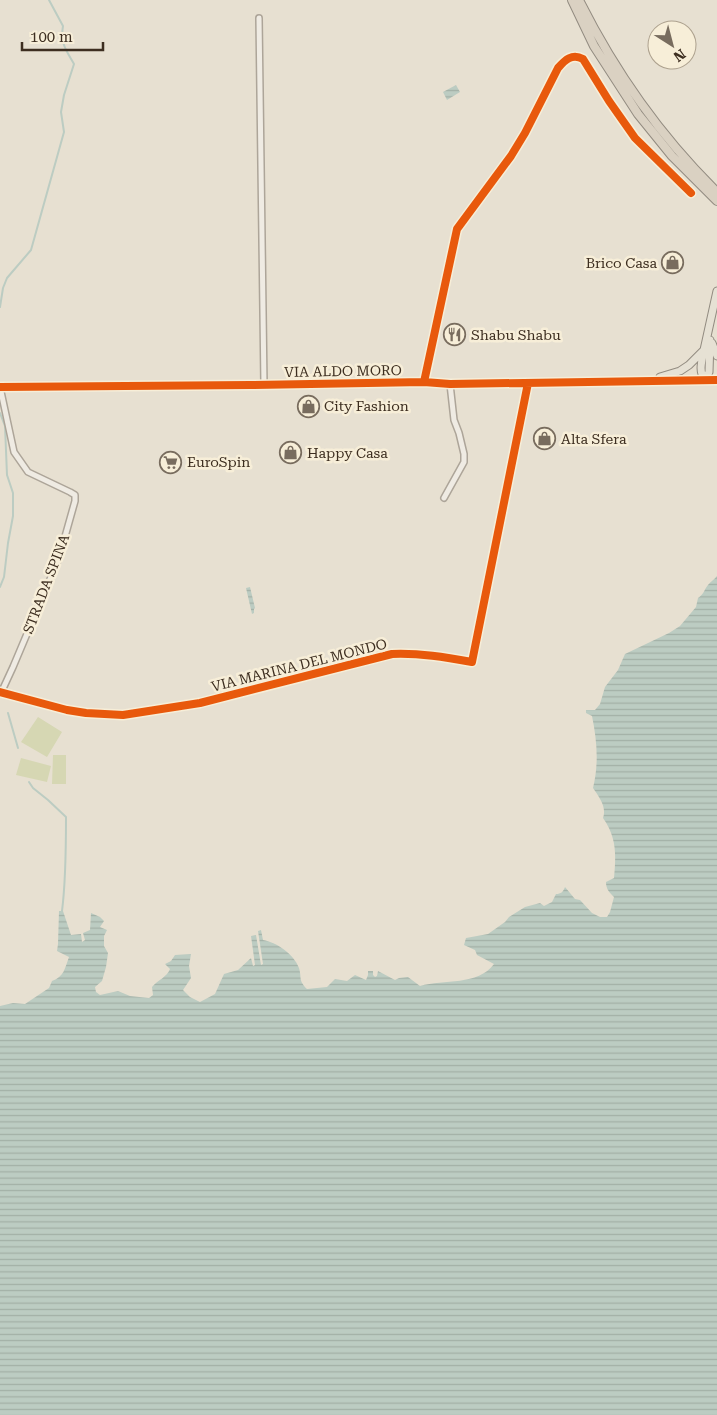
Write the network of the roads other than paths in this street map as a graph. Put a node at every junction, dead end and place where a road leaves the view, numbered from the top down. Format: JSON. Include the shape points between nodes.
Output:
{"nodes":[{"id":1,"x":572,"y":0,"type":"edge"},
{"id":2,"x":579,"y":0,"type":"edge"},
{"id":3,"x":583,"y":16,"type":"junction"},
{"id":4,"x":259,"y":18,"type":"dead end"},
{"id":5,"x":604,"y":56,"type":"junction"},
{"id":6,"x":717,"y":192,"type":"edge"},
{"id":7,"x":691,"y":193,"type":"dead end"},
{"id":8,"x":717,"y":202,"type":"edge"},
{"id":9,"x":717,"y":291,"type":"edge"},
{"id":10,"x":711,"y":323,"type":"junction"},
{"id":11,"x":710,"y":340,"type":"junction"},
{"id":12,"x":704,"y":350,"type":"junction"},
{"id":13,"x":717,"y":356,"type":"edge"},
{"id":14,"x":705,"y":380,"type":"junction"},
{"id":15,"x":717,"y":380,"type":"edge"},
{"id":16,"x":647,"y":381,"type":"junction"},
{"id":17,"x":424,"y":382,"type":"junction"},
{"id":18,"x":528,"y":383,"type":"junction"},
{"id":19,"x":450,"y":384,"type":"junction"},
{"id":20,"x":264,"y":385,"type":"junction"},
{"id":21,"x":0,"y":387,"type":"edge"},
{"id":22,"x":444,"y":498,"type":"dead end"},
{"id":23,"x":0,"y":692,"type":"edge"}],
"edges":[{"from":1,"to":3,"type":"highway"},
{"from":2,"to":3,"type":"highway"},
{"from":3,"to":5,"type":"highway"},
{"from":4,"to":20,"type":"street"},
{"from":5,"to":6,"type":"highway"},
{"from":5,"to":8,"type":"highway","via":[[638,114],[672,156]]},
{"from":7,"to":17,"type":"street","via":[[635,138],[608,102],[583,59],[578,56],[564,61],[530,125],[457,229]]},
{"from":9,"to":10,"type":"main road"},
{"from":10,"to":11,"type":"main road"},
{"from":10,"to":12,"type":"main road"},
{"from":11,"to":13,"type":"main road"},
{"from":11,"to":14,"type":"main road","via":[[709,372]]},
{"from":12,"to":14,"type":"main road","via":[[700,368]]},
{"from":12,"to":16,"type":"main road","via":[[680,371]]},
{"from":14,"to":15,"type":"main road","name":"VIA ALDO MORO"},
{"from":14,"to":16,"type":"main road","name":"VIA ALDO MORO"},
{"from":16,"to":18,"type":"main road","name":"VIA ALDO MORO"},
{"from":17,"to":19,"type":"main road","name":"VIA ALDO MORO"},
{"from":17,"to":20,"type":"main road","name":"VIA ALDO MORO"},
{"from":18,"to":19,"type":"main road","name":"VIA ALDO MORO"},
{"from":18,"to":23,"type":"street","name":"VIA MARINA DEL MONDO","via":[[472,662],[412,653],[392,654],[200,703],[123,715],[67,710]]},
{"from":19,"to":22,"type":"street","via":[[464,462]]},
{"from":20,"to":21,"type":"main road","name":"VIA ALDO MORO"},
{"from":21,"to":23,"type":"street","name":"STRADA SPINA","via":[[14,452],[28,472],[75,495],[75,501],[59,558]]}]}
